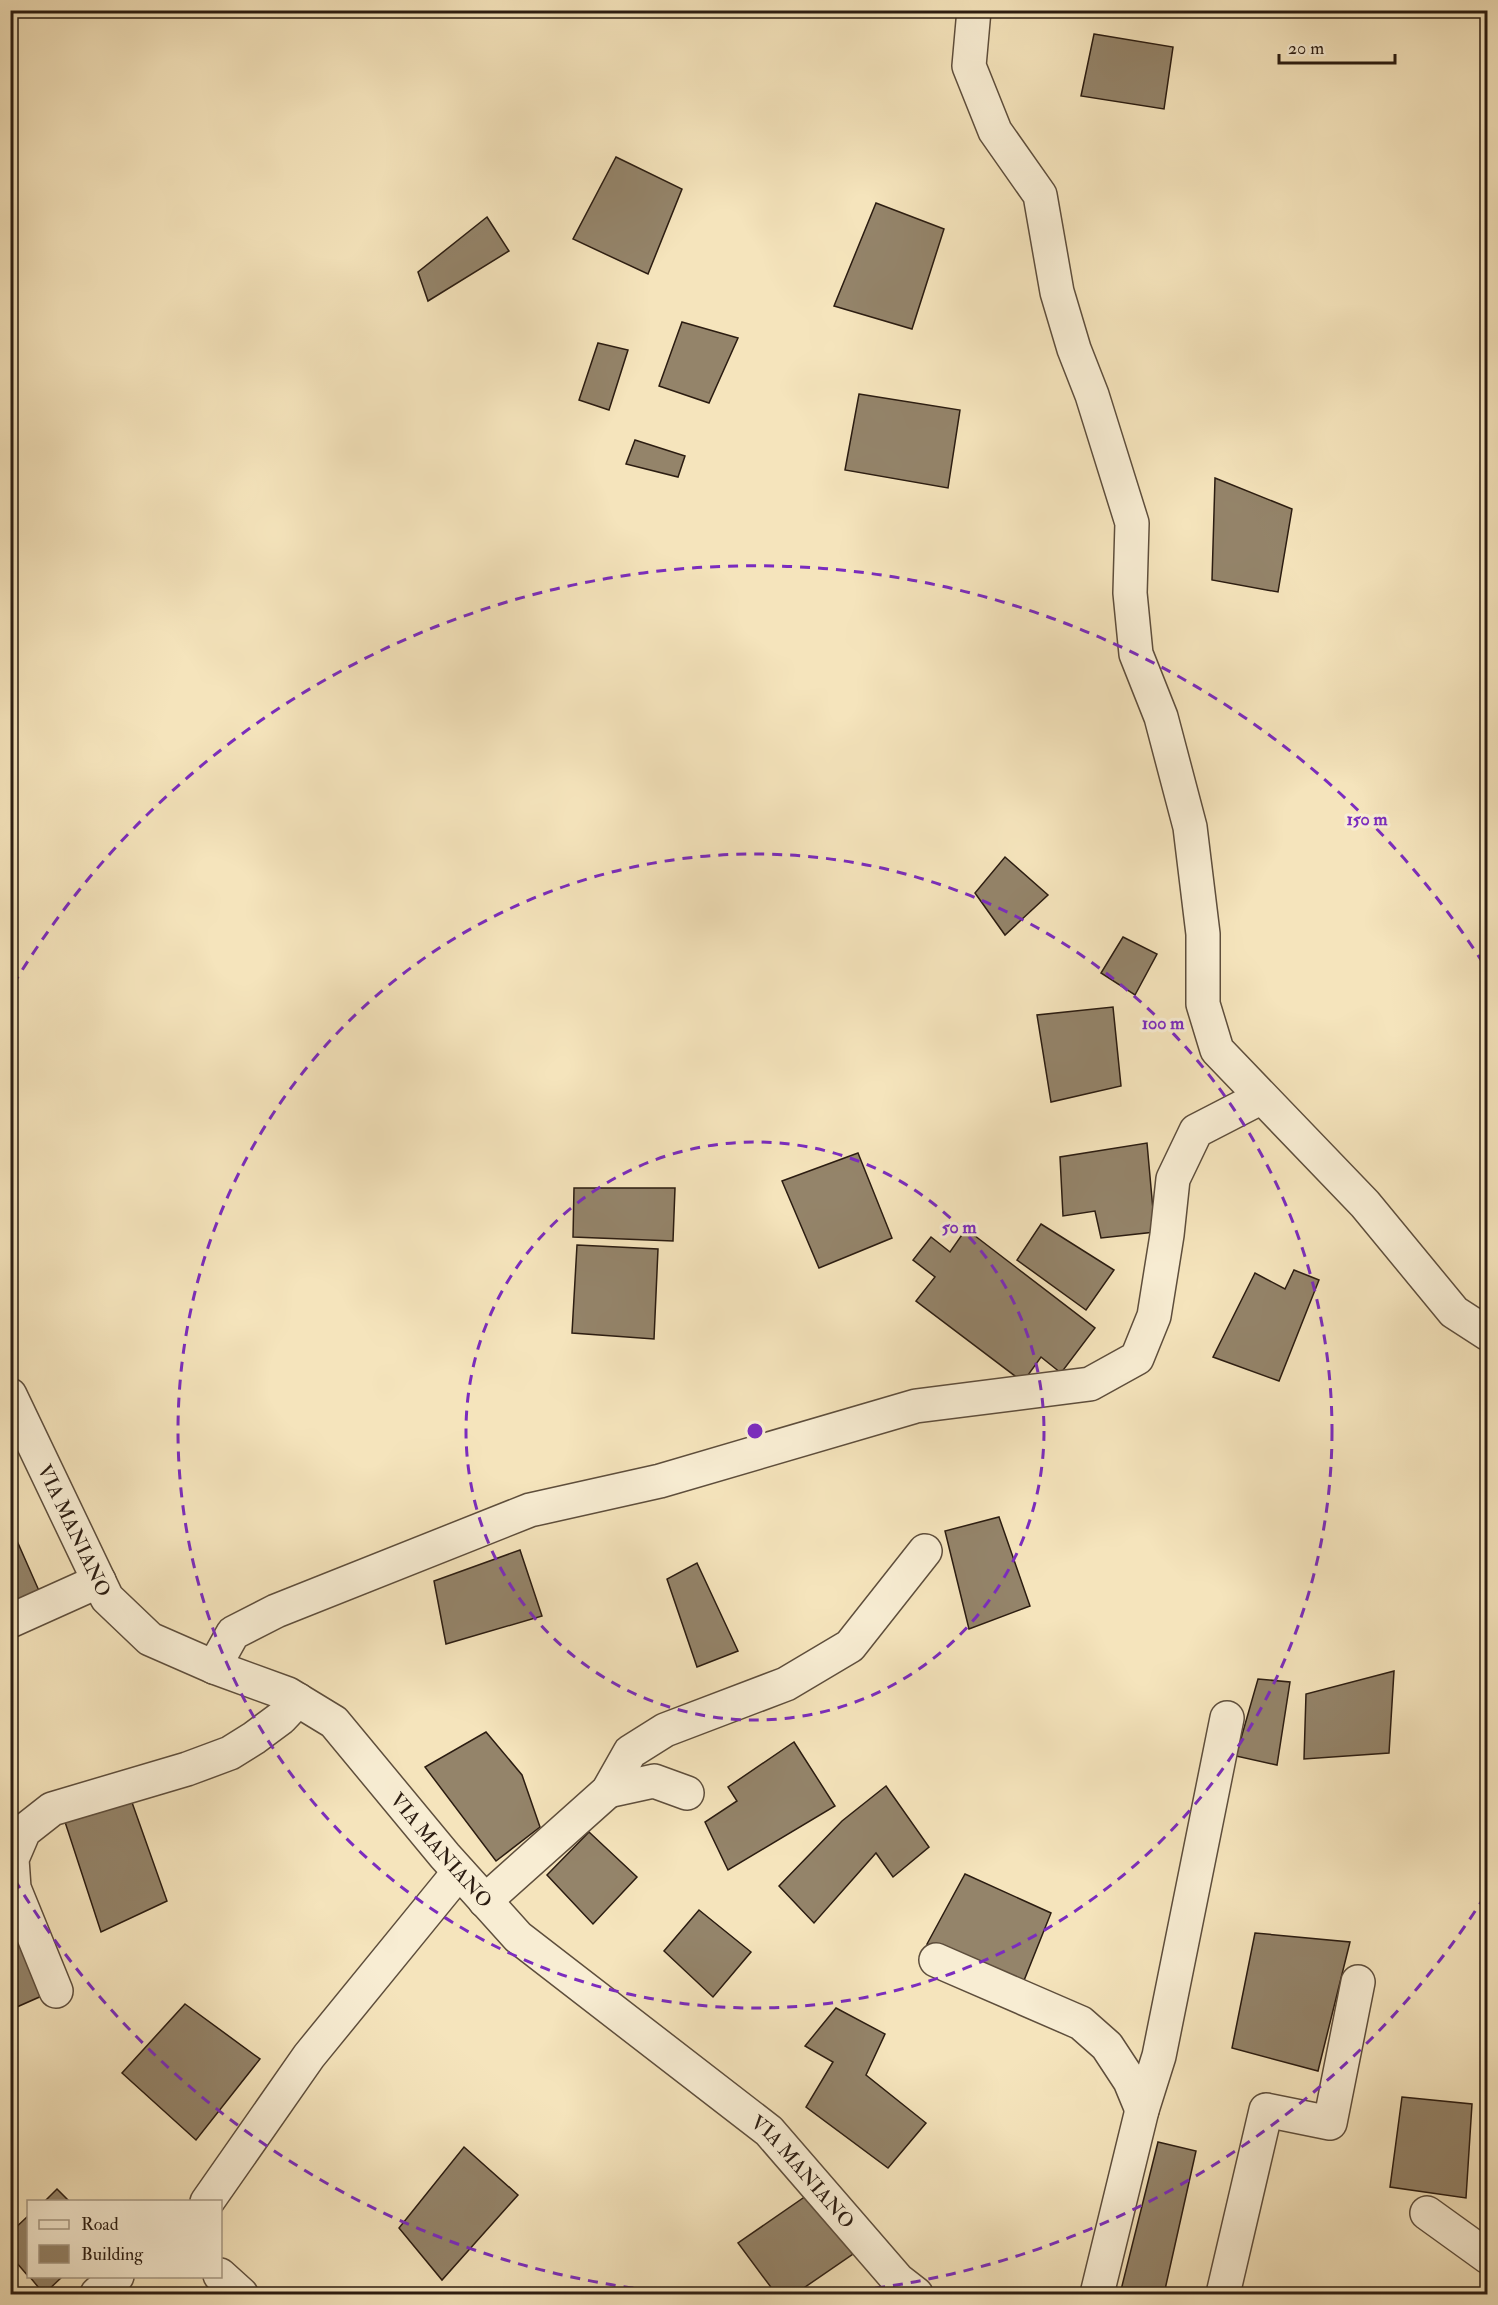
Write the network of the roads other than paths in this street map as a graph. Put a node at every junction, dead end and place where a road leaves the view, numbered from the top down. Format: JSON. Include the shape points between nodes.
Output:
{"nodes":[{"id":1,"x":974,"y":10,"type":"edge"},
{"id":2,"x":1260,"y":1098,"type":"junction"},
{"id":3,"x":1488,"y":1334,"type":"edge"},
{"id":4,"x":10,"y":1395,"type":"edge"},
{"id":5,"x":25,"y":1458,"type":"edge"},
{"id":6,"x":925,"y":1551,"type":"dead end"},
{"id":7,"x":99,"y":1581,"type":"junction"},
{"id":8,"x":10,"y":1621,"type":"edge"},
{"id":9,"x":214,"y":1667,"type":"junction"},
{"id":10,"x":298,"y":1700,"type":"junction"},
{"id":11,"x":1227,"y":1718,"type":"dead end"},
{"id":12,"x":608,"y":1791,"type":"junction"},
{"id":13,"x":687,"y":1793,"type":"dead end"},
{"id":14,"x":52,"y":1809,"type":"junction"},
{"id":15,"x":10,"y":1828,"type":"edge"},
{"id":16,"x":459,"y":1872,"type":"junction"},
{"id":17,"x":486,"y":1901,"type":"junction"},
{"id":18,"x":936,"y":1960,"type":"dead end"},
{"id":19,"x":1358,"y":1982,"type":"dead end"},
{"id":20,"x":56,"y":1991,"type":"dead end"},
{"id":21,"x":1142,"y":2110,"type":"junction"},
{"id":22,"x":208,"y":2200,"type":"edge"},
{"id":23,"x":1427,"y":2213,"type":"dead end"},
{"id":24,"x":1488,"y":2257,"type":"edge"},
{"id":25,"x":222,"y":2277,"type":"edge"},
{"id":26,"x":116,"y":2278,"type":"edge"},
{"id":27,"x":97,"y":2295,"type":"edge"},
{"id":28,"x":241,"y":2295,"type":"edge"},
{"id":29,"x":916,"y":2295,"type":"edge"},
{"id":30,"x":1097,"y":2295,"type":"edge"},
{"id":31,"x":1223,"y":2295,"type":"edge"}],
"edges":[{"from":1,"to":2,"type":"street","via":[[969,66],[995,131],[1040,195],[1060,303],[1132,523],[1130,593],[1136,654],[1161,717],[1190,827],[1203,934],[1203,1004],[1217,1050]]},
{"from":2,"to":3,"type":"street","via":[[1365,1204],[1454,1312]]},
{"from":2,"to":9,"type":"street","via":[[1196,1131],[1173,1179],[1154,1316],[1137,1358],[1090,1384],[916,1406],[660,1481],[530,1510],[276,1611],[233,1633]]},
{"from":4,"to":5,"type":"street","name":"VIA MANIANO"},
{"from":5,"to":7,"type":"street","name":"VIA MANIANO"},
{"from":6,"to":12,"type":"street","via":[[850,1646],[786,1684],[665,1730],[630,1752]]},
{"from":7,"to":8,"type":"street"},
{"from":7,"to":9,"type":"street","name":"VIA MANIANO","via":[[107,1598],[150,1639]]},
{"from":9,"to":10,"type":"street","name":"VIA MANIANO"},
{"from":10,"to":14,"type":"street","via":[[272,1725],[230,1753]]},
{"from":10,"to":16,"type":"street","name":"VIA MANIANO","via":[[334,1722]]},
{"from":11,"to":21,"type":"street","via":[[1159,2056]]},
{"from":12,"to":13,"type":"street","via":[[654,1781]]},
{"from":12,"to":17,"type":"street"},
{"from":14,"to":15,"type":"street"},
{"from":14,"to":20,"type":"street","via":[[24,1831],[12,1858],[14,1888]]},
{"from":16,"to":17,"type":"street","name":"VIA MANIANO"},
{"from":16,"to":22,"type":"street","via":[[309,2056]]},
{"from":17,"to":29,"type":"street","name":"VIA MANIANO","via":[[518,1937],[769,2131],[898,2280]]},
{"from":18,"to":21,"type":"street","via":[[1081,2023],[1107,2046],[1130,2081]]},
{"from":19,"to":31,"type":"street","via":[[1330,2123],[1266,2110]]},
{"from":21,"to":30,"type":"street"},
{"from":23,"to":24,"type":"street"},
{"from":25,"to":28,"type":"street"},
{"from":26,"to":27,"type":"street"}]}
